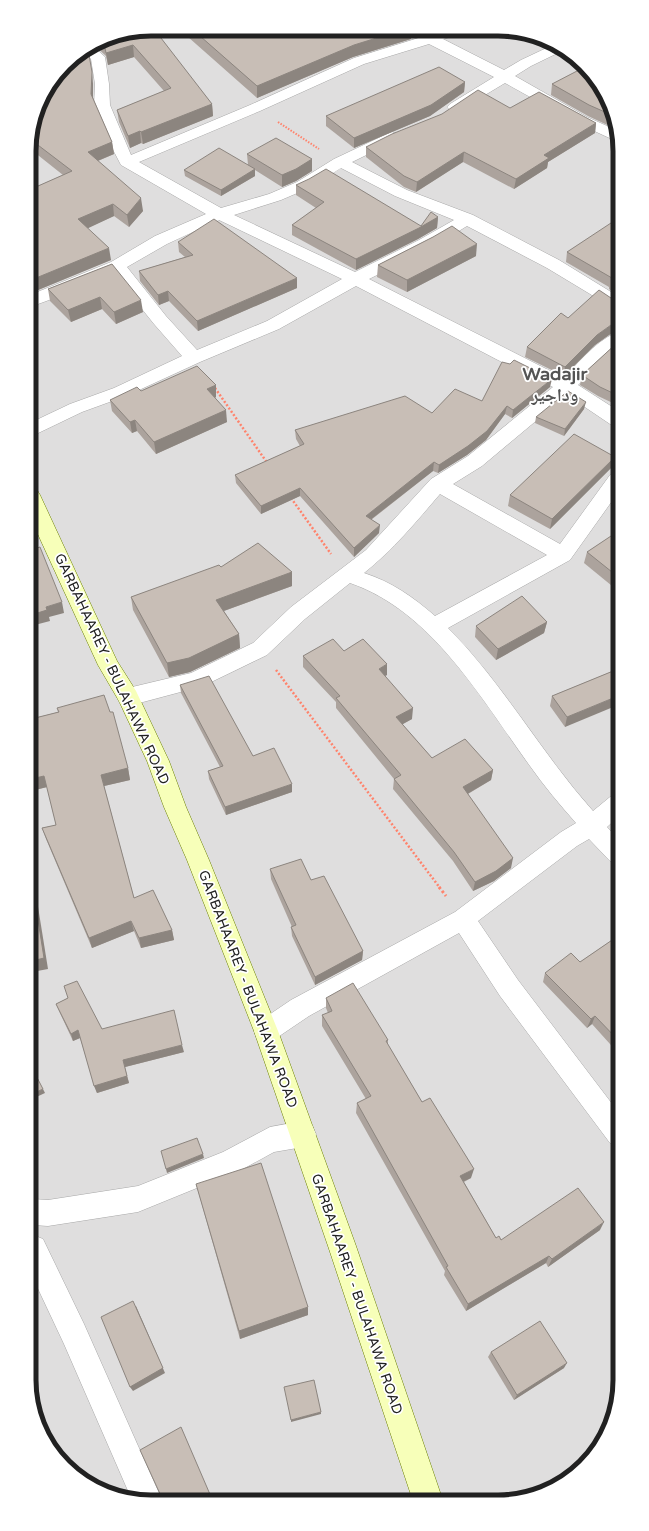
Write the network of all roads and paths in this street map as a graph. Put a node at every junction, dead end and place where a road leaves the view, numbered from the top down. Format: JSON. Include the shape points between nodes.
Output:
{"nodes":[{"id":1,"x":440,"y":36,"type":"edge"},
{"id":2,"x":431,"y":39,"type":"junction"},
{"id":3,"x":553,"y":50,"type":"edge"},
{"id":4,"x":92,"y":52,"type":"edge"},
{"id":5,"x":504,"y":76,"type":"junction"},
{"id":6,"x":256,"y":108,"type":"junction"},
{"id":7,"x":442,"y":116,"type":"edge"},
{"id":8,"x":407,"y":131,"type":"edge"},
{"id":9,"x":612,"y":134,"type":"edge"},
{"id":10,"x":127,"y":162,"type":"junction"},
{"id":11,"x":340,"y":162,"type":"junction"},
{"id":12,"x":219,"y":214,"type":"junction"},
{"id":13,"x":466,"y":219,"type":"junction"},
{"id":14,"x":117,"y":266,"type":"junction"},
{"id":15,"x":355,"y":279,"type":"junction"},
{"id":16,"x":36,"y":299,"type":"edge"},
{"id":17,"x":613,"y":300,"type":"edge"},
{"id":18,"x":613,"y":342,"type":"edge"},
{"id":19,"x":194,"y":358,"type":"junction"},
{"id":20,"x":566,"y":386,"type":"junction"},
{"id":21,"x":613,"y":416,"type":"edge"},
{"id":22,"x":36,"y":428,"type":"edge"},
{"id":23,"x":270,"y":468,"type":"edge"},
{"id":24,"x":438,"y":484,"type":"junction"},
{"id":25,"x":613,"y":486,"type":"edge"},
{"id":26,"x":288,"y":494,"type":"edge"},
{"id":27,"x":36,"y":508,"type":"edge"},
{"id":28,"x":563,"y":555,"type":"junction"},
{"id":29,"x":348,"y":575,"type":"junction"},
{"id":30,"x":434,"y":626,"type":"junction"},
{"id":31,"x":260,"y":649,"type":"junction"},
{"id":32,"x":128,"y":697,"type":"junction"},
{"id":33,"x":613,"y":808,"type":"edge"},
{"id":34,"x":591,"y":826,"type":"junction"},
{"id":35,"x":613,"y":849,"type":"edge"},
{"id":36,"x":463,"y":919,"type":"junction"},
{"id":37,"x":266,"y":1031,"type":"junction"},
{"id":38,"x":613,"y":1126,"type":"edge"},
{"id":39,"x":302,"y":1134,"type":"junction"},
{"id":40,"x":36,"y":1212,"type":"edge"},
{"id":41,"x":36,"y":1255,"type":"edge"},
{"id":42,"x":145,"y":1495,"type":"edge"},
{"id":43,"x":426,"y":1495,"type":"edge"}],
"edges":[{"from":1,"to":2,"type":"street"},
{"from":2,"to":5,"type":"street"},
{"from":2,"to":6,"type":"street","via":[[359,61]]},
{"from":3,"to":5,"type":"street"},
{"from":4,"to":10,"type":"street","via":[[98,58],[102,105]]},
{"from":5,"to":7,"type":"street"},
{"from":5,"to":9,"type":"street"},
{"from":6,"to":10,"type":"street"},
{"from":6,"to":11,"type":"path"},
{"from":8,"to":11,"type":"street"},
{"from":10,"to":12,"type":"street"},
{"from":11,"to":12,"type":"street","via":[[303,185],[275,197]]},
{"from":11,"to":13,"type":"street","via":[[401,193]]},
{"from":12,"to":14,"type":"street","via":[[161,240]]},
{"from":12,"to":15,"type":"street"},
{"from":13,"to":15,"type":"street","via":[[425,244]]},
{"from":13,"to":17,"type":"street","via":[[553,264]]},
{"from":14,"to":16,"type":"street"},
{"from":14,"to":19,"type":"street"},
{"from":15,"to":19,"type":"street","via":[[273,324]]},
{"from":15,"to":20,"type":"street"},
{"from":18,"to":20,"type":"street"},
{"from":19,"to":22,"type":"street","via":[[120,392],[76,408]]},
{"from":19,"to":23,"type":"path"},
{"from":20,"to":21,"type":"street"},
{"from":20,"to":24,"type":"street","via":[[475,461]]},
{"from":24,"to":28,"type":"street"},
{"from":24,"to":29,"type":"street","via":[[387,541]]},
{"from":25,"to":28,"type":"street"},
{"from":26,"to":29,"type":"path","via":[[324,546]]},
{"from":27,"to":32,"type":"main road","name":"GARBAHAAREY - BULAHAWA ROAD","via":[[108,665]]},
{"from":28,"to":30,"type":"street"},
{"from":29,"to":30,"type":"street","via":[[384,588]]},
{"from":29,"to":31,"type":"street","via":[[298,613]]},
{"from":30,"to":34,"type":"street","via":[[464,659],[539,761]]},
{"from":31,"to":32,"type":"street","via":[[196,680]]},
{"from":31,"to":36,"type":"path"},
{"from":32,"to":37,"type":"main road","name":"GARBAHAAREY - BULAHAWA ROAD","via":[[158,761]]},
{"from":33,"to":34,"type":"street"},
{"from":34,"to":35,"type":"street"},
{"from":34,"to":36,"type":"street","via":[[569,839]]},
{"from":36,"to":37,"type":"street","via":[[300,1008]]},
{"from":36,"to":38,"type":"street","via":[[509,988]]},
{"from":37,"to":39,"type":"main road","name":"GARBAHAAREY - BULAHAWA ROAD"},
{"from":39,"to":40,"type":"street","via":[[270,1140],[232,1161],[138,1198],[48,1213]]},
{"from":39,"to":43,"type":"main road","name":"GARBAHAAREY - BULAHAWA ROAD"},
{"from":41,"to":42,"type":"street","via":[[74,1334]]}]}
